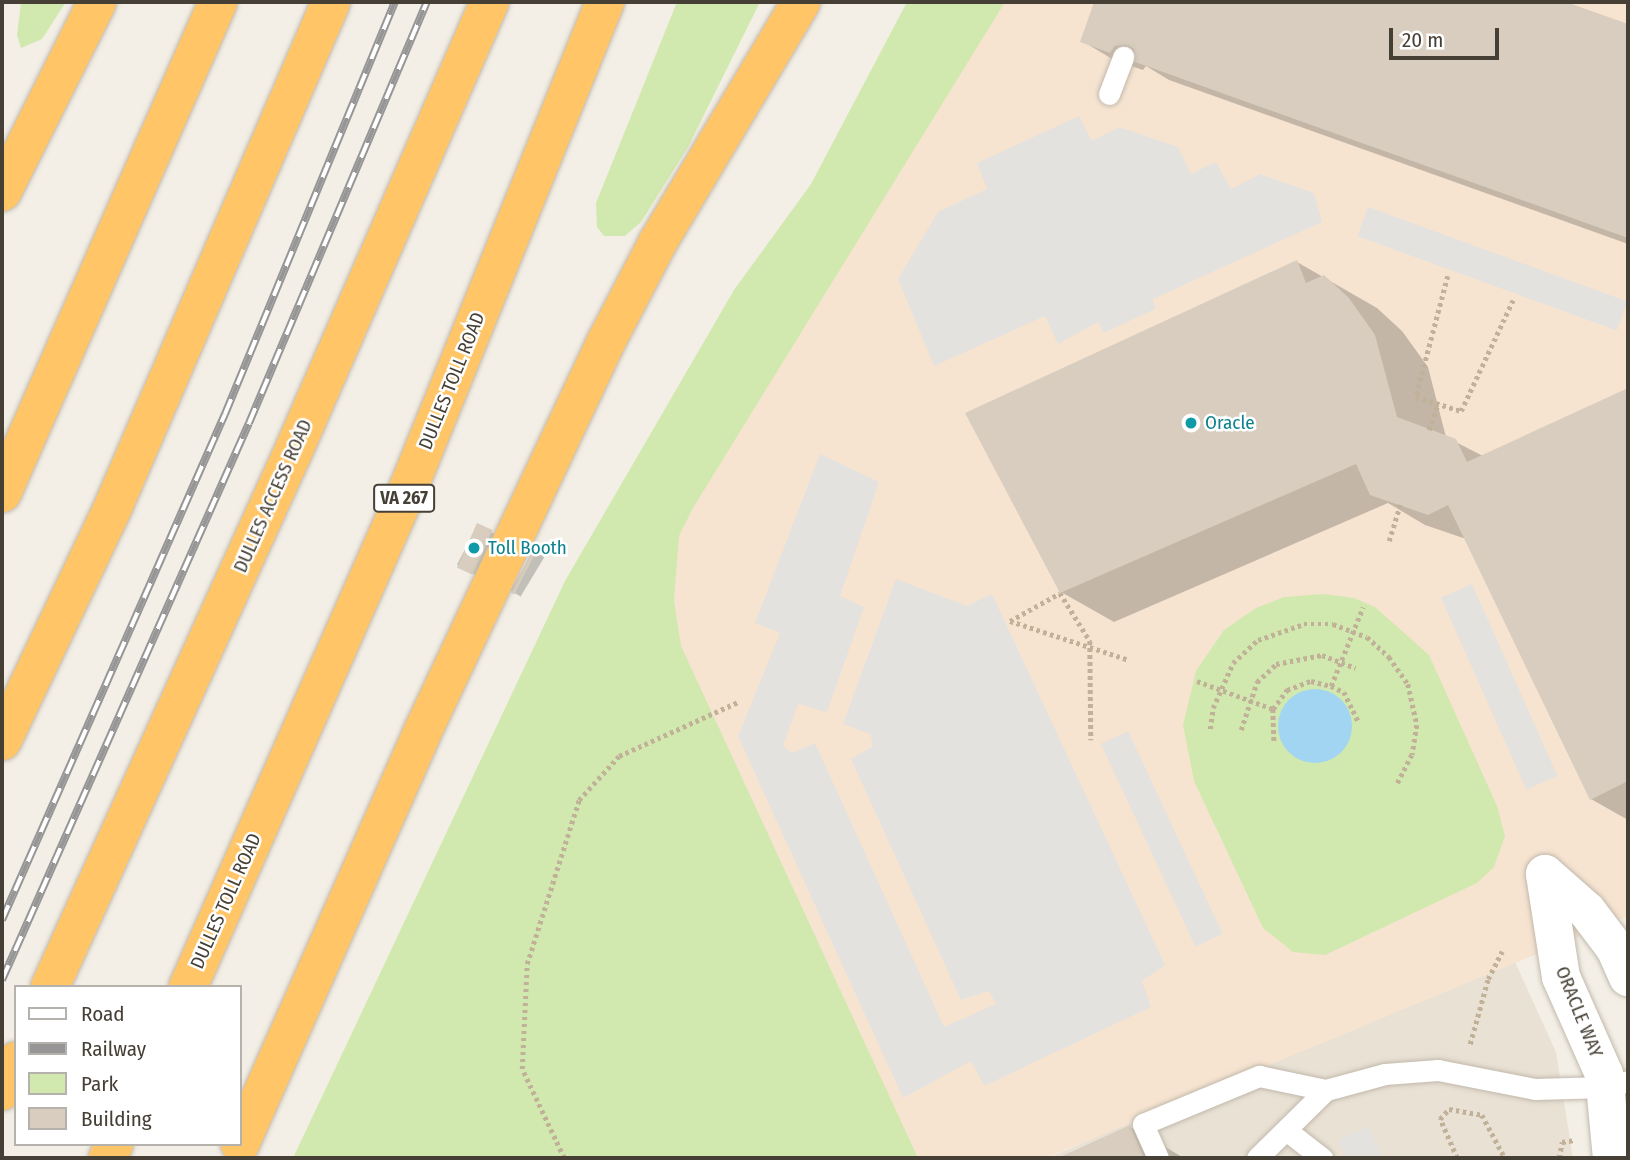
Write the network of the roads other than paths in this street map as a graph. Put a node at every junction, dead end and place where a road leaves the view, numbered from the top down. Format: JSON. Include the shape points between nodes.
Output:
{"nodes":[{"id":1,"x":97,"y":2,"type":"edge"},
{"id":2,"x":218,"y":2,"type":"edge"},
{"id":3,"x":331,"y":2,"type":"edge"},
{"id":4,"x":490,"y":2,"type":"edge"},
{"id":5,"x":604,"y":2,"type":"edge"},
{"id":6,"x":800,"y":2,"type":"edge"},
{"id":7,"x":806,"y":2,"type":"edge"},
{"id":8,"x":778,"y":41,"type":"junction"},
{"id":9,"x":1123,"y":57,"type":"dead end"},
{"id":10,"x":1109,"y":93,"type":"dead end"},
{"id":11,"x":2,"y":192,"type":"edge"},
{"id":12,"x":2,"y":493,"type":"edge"},
{"id":13,"x":2,"y":741,"type":"edge"},
{"id":14,"x":1628,"y":977,"type":"edge"},
{"id":15,"x":51,"y":985,"type":"edge"},
{"id":16,"x":189,"y":985,"type":"edge"},
{"id":17,"x":14,"y":1065,"type":"edge"},
{"id":18,"x":1617,"y":1084,"type":"edge"},
{"id":19,"x":1326,"y":1090,"type":"junction"},
{"id":20,"x":2,"y":1091,"type":"edge"},
{"id":21,"x":1286,"y":1130,"type":"junction"},
{"id":22,"x":242,"y":1139,"type":"edge"},
{"id":23,"x":1158,"y":1158,"type":"edge"},
{"id":24,"x":1258,"y":1158,"type":"edge"},
{"id":25,"x":1322,"y":1158,"type":"edge"},
{"id":26,"x":1612,"y":1158,"type":"edge"}],
"edges":[{"from":1,"to":11,"type":"highway"},
{"from":2,"to":12,"type":"highway"},
{"from":3,"to":13,"type":"highway","via":[[113,507]]},
{"from":4,"to":15,"type":"highway","name":"DULLES ACCESS ROAD","via":[[293,452]]},
{"from":5,"to":16,"type":"highway","name":"DULLES TOLL ROAD","number":"VA 267","via":[[410,484]]},
{"from":6,"to":8,"type":"highway"},
{"from":7,"to":8,"type":"highway"},
{"from":8,"to":22,"type":"highway","via":[[658,242],[607,340],[421,735]]},
{"from":9,"to":10,"type":"lane"},
{"from":14,"to":18,"type":"street","name":"ORACLE WAY","via":[[1615,948],[1587,911],[1545,874],[1561,977]]},
{"from":17,"to":20,"type":"highway"},
{"from":18,"to":19,"type":"lane","via":[[1535,1089],[1438,1070],[1385,1074]]},
{"from":18,"to":26,"type":"street","name":"ORACLE WAY"},
{"from":19,"to":21,"type":"lane"},
{"from":19,"to":23,"type":"lane","via":[[1259,1076],[1143,1125]]},
{"from":21,"to":24,"type":"lane"},
{"from":21,"to":25,"type":"lane"}]}
